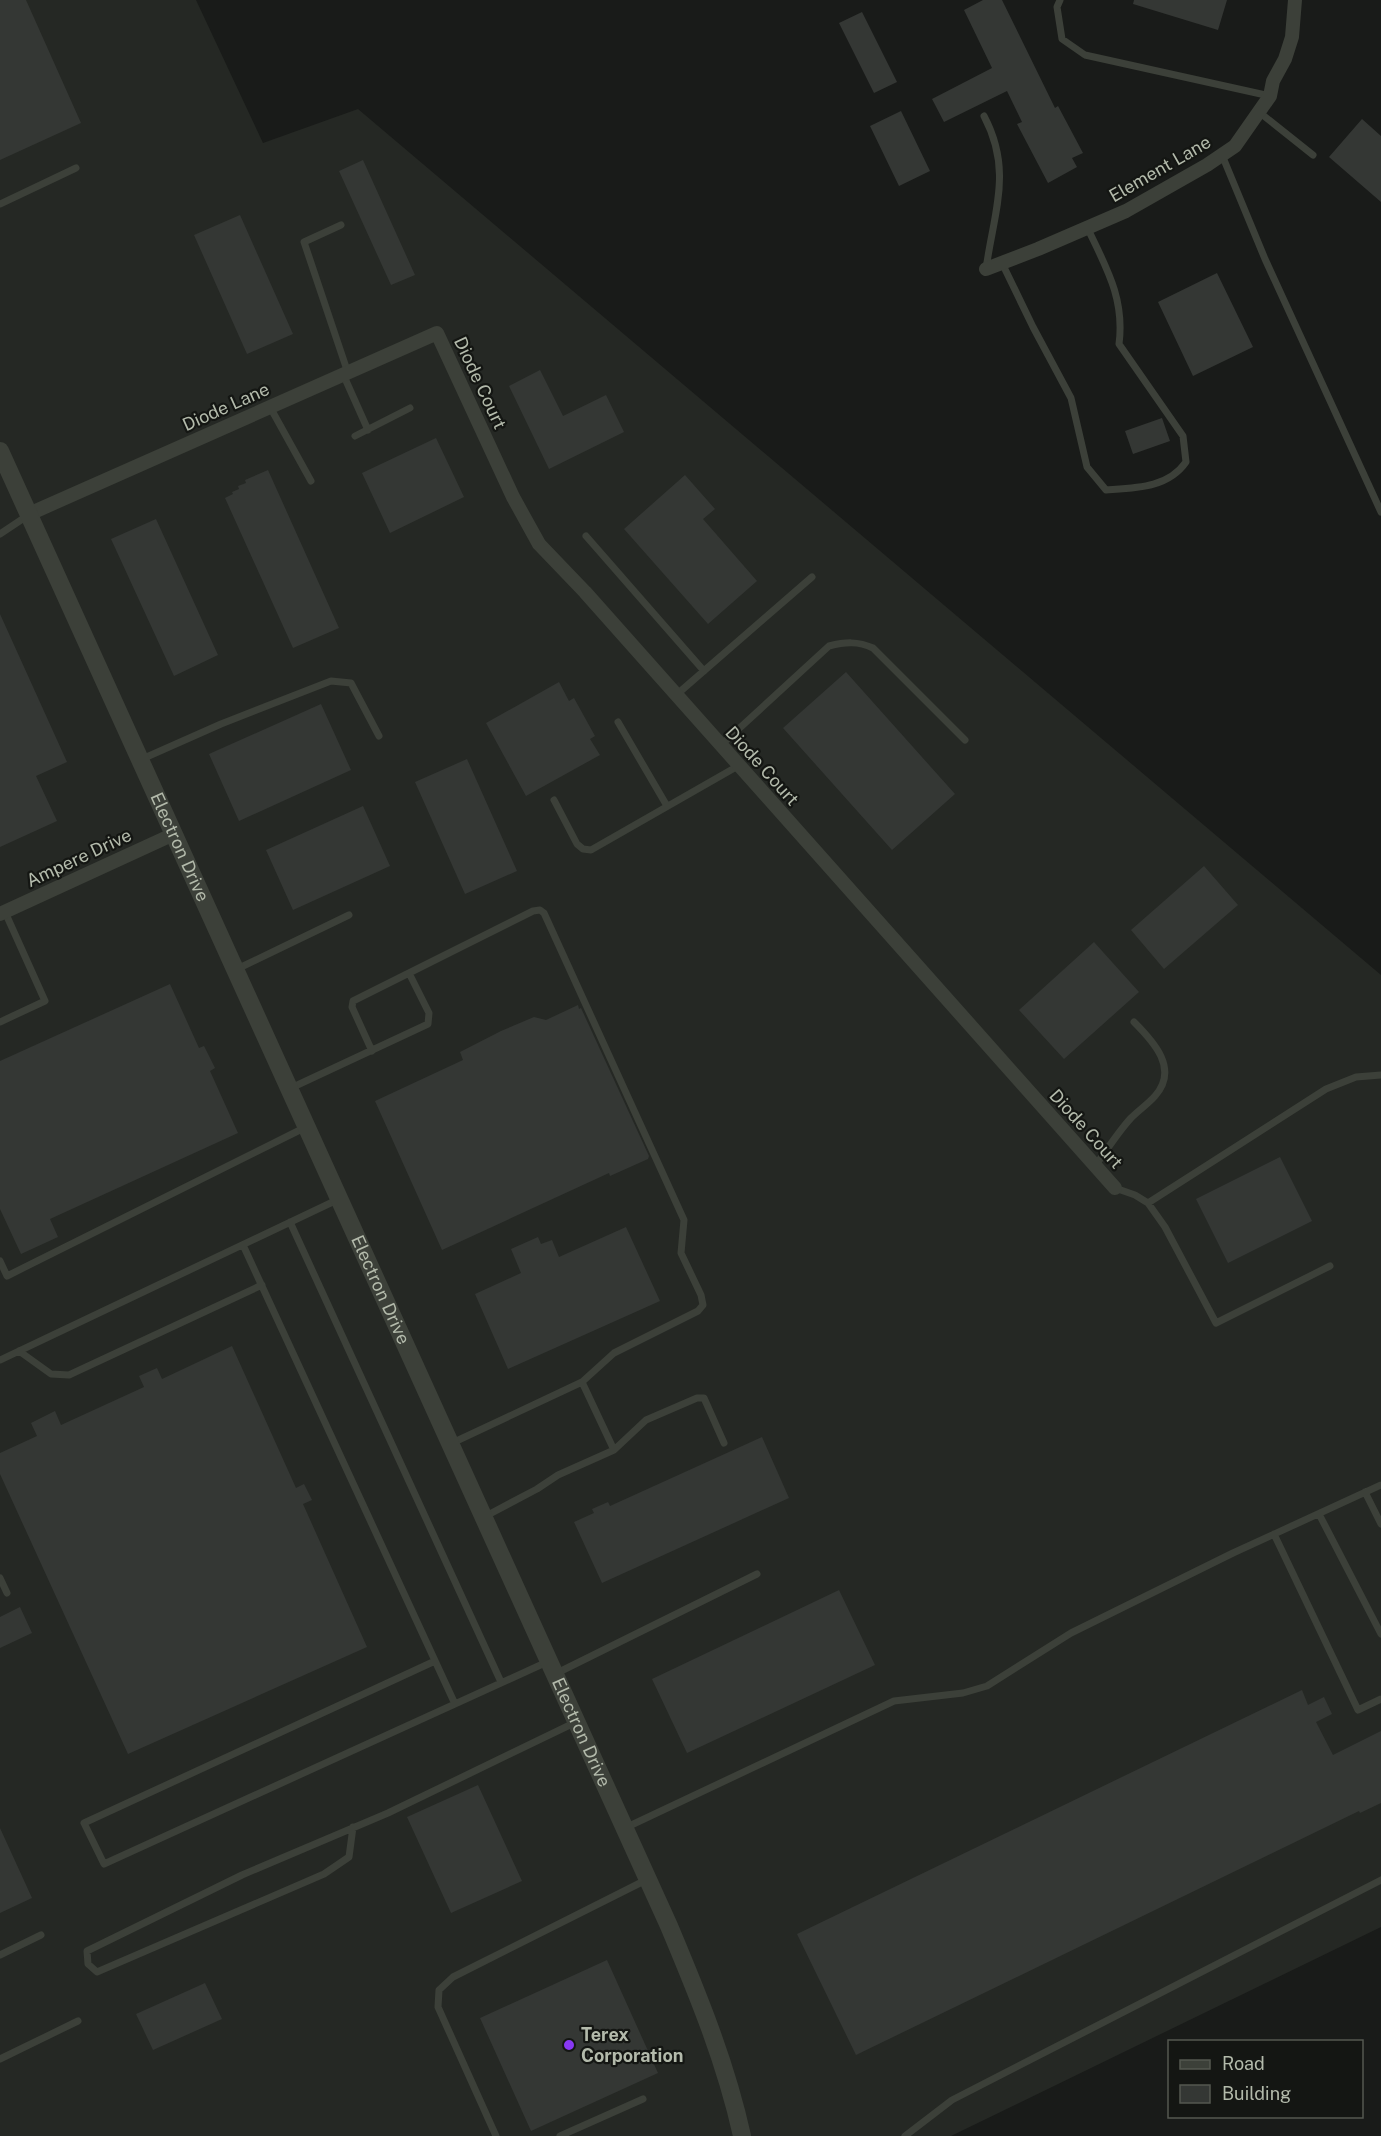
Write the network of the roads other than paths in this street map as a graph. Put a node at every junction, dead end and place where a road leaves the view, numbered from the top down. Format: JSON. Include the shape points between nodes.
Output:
{"nodes":[{"id":1,"x":1060,"y":0,"type":"edge"},
{"id":2,"x":1295,"y":0,"type":"edge"},
{"id":3,"x":1270,"y":96,"type":"junction"},
{"id":4,"x":1259,"y":112,"type":"junction"},
{"id":5,"x":984,"y":116,"type":"dead end"},
{"id":6,"x":1222,"y":155,"type":"junction"},
{"id":7,"x":1313,"y":155,"type":"dead end"},
{"id":8,"x":76,"y":168,"type":"dead end"},
{"id":9,"x":0,"y":204,"type":"edge"},
{"id":10,"x":340,"y":225,"type":"dead end"},
{"id":11,"x":1087,"y":227,"type":"junction"},
{"id":12,"x":1002,"y":263,"type":"junction"},
{"id":13,"x":986,"y":269,"type":"joint"},
{"id":14,"x":437,"y":333,"type":"joint"},
{"id":15,"x":346,"y":374,"type":"junction"},
{"id":16,"x":270,"y":407,"type":"junction"},
{"id":17,"x":410,"y":408,"type":"dead end"},
{"id":18,"x":368,"y":430,"type":"junction"},
{"id":19,"x":355,"y":436,"type":"dead end"},
{"id":20,"x":0,"y":450,"type":"edge"},
{"id":21,"x":311,"y":481,"type":"dead end"},
{"id":22,"x":1381,"y":512,"type":"edge"},
{"id":23,"x":29,"y":514,"type":"junction"},
{"id":24,"x":0,"y":534,"type":"edge"},
{"id":25,"x":586,"y":536,"type":"dead end"},
{"id":26,"x":812,"y":577,"type":"dead end"},
{"id":27,"x":704,"y":671,"type":"junction"},
{"id":28,"x":675,"y":696,"type":"junction"},
{"id":29,"x":618,"y":722,"type":"dead end"},
{"id":30,"x":379,"y":736,"type":"dead end"},
{"id":31,"x":965,"y":740,"type":"dead end"},
{"id":32,"x":720,"y":746,"type":"junction"},
{"id":33,"x":140,"y":760,"type":"junction"},
{"id":34,"x":738,"y":766,"type":"junction"},
{"id":35,"x":554,"y":800,"type":"dead end"},
{"id":36,"x":667,"y":806,"type":"junction"},
{"id":37,"x":174,"y":834,"type":"junction"},
{"id":38,"x":2,"y":913,"type":"edge"},
{"id":39,"x":349,"y":915,"type":"dead end"},
{"id":40,"x":235,"y":970,"type":"junction"},
{"id":41,"x":409,"y":973,"type":"junction"},
{"id":42,"x":0,"y":1022,"type":"edge"},
{"id":43,"x":1134,"y":1022,"type":"dead end"},
{"id":44,"x":372,"y":1051,"type":"junction"},
{"id":45,"x":1381,"y":1075,"type":"edge"},
{"id":46,"x":289,"y":1089,"type":"junction"},
{"id":47,"x":306,"y":1127,"type":"junction"},
{"id":48,"x":1095,"y":1166,"type":"junction"},
{"id":49,"x":1115,"y":1188,"type":"joint"},
{"id":50,"x":339,"y":1199,"type":"junction"},
{"id":51,"x":1148,"y":1203,"type":"junction"},
{"id":52,"x":290,"y":1222,"type":"junction"},
{"id":53,"x":243,"y":1245,"type":"junction"},
{"id":54,"x":0,"y":1261,"type":"edge"},
{"id":55,"x":1330,"y":1266,"type":"dead end"},
{"id":56,"x":262,"y":1285,"type":"junction"},
{"id":57,"x":19,"y":1351,"type":"junction"},
{"id":58,"x":0,"y":1360,"type":"edge"},
{"id":59,"x":582,"y":1382,"type":"junction"},
{"id":60,"x":724,"y":1443,"type":"dead end"},
{"id":61,"x":450,"y":1444,"type":"junction"},
{"id":62,"x":614,"y":1450,"type":"junction"},
{"id":63,"x":1381,"y":1485,"type":"edge"},
{"id":64,"x":1365,"y":1492,"type":"junction"},
{"id":65,"x":1319,"y":1514,"type":"junction"},
{"id":66,"x":484,"y":1517,"type":"junction"},
{"id":67,"x":1381,"y":1524,"type":"edge"},
{"id":68,"x":1274,"y":1534,"type":"junction"},
{"id":69,"x":757,"y":1574,"type":"dead end"},
{"id":70,"x":0,"y":1578,"type":"edge"},
{"id":71,"x":7,"y":1593,"type":"dead end"},
{"id":72,"x":1381,"y":1634,"type":"edge"},
{"id":73,"x":435,"y":1661,"type":"junction"},
{"id":74,"x":552,"y":1667,"type":"junction"},
{"id":75,"x":501,"y":1682,"type":"junction"},
{"id":76,"x":1381,"y":1699,"type":"edge"},
{"id":77,"x":455,"y":1704,"type":"junction"},
{"id":78,"x":577,"y":1722,"type":"junction"},
{"id":79,"x":353,"y":1827,"type":"junction"},
{"id":80,"x":625,"y":1828,"type":"junction"},
{"id":81,"x":648,"y":1879,"type":"junction"},
{"id":82,"x":1381,"y":1880,"type":"edge"},
{"id":83,"x":42,"y":1935,"type":"dead end"},
{"id":84,"x":0,"y":1954,"type":"edge"},
{"id":85,"x":78,"y":2021,"type":"dead end"},
{"id":86,"x":0,"y":2059,"type":"edge"},
{"id":87,"x":643,"y":2098,"type":"dead end"},
{"id":88,"x":496,"y":2136,"type":"edge"},
{"id":89,"x":560,"y":2136,"type":"edge"},
{"id":90,"x":742,"y":2136,"type":"edge"},
{"id":91,"x":905,"y":2136,"type":"edge"}],
"edges":[{"from":1,"to":3,"type":"lane","via":[[1057,8],[1062,39],[1085,55]]},
{"from":2,"to":3,"type":"street","name":"Element Lane","via":[[1292,37]]},
{"from":3,"to":4,"type":"street","name":"Element Lane"},
{"from":4,"to":6,"type":"street","name":"Element Lane","via":[[1234,146]]},
{"from":4,"to":7,"type":"lane"},
{"from":5,"to":13,"type":"lane","via":[[1000,163]]},
{"from":6,"to":11,"type":"street","name":"Element Lane","via":[[1126,211]]},
{"from":6,"to":22,"type":"lane","via":[[1265,259]]},
{"from":8,"to":9,"type":"lane"},
{"from":10,"to":15,"type":"lane","via":[[304,242]]},
{"from":11,"to":12,"type":"street","name":"Element Lane"},
{"from":11,"to":12,"type":"lane","via":[[1116,292],[1122,323],[1119,344],[1183,436],[1186,462],[1168,480],[1132,489],[1106,490],[1087,467],[1071,398]]},
{"from":12,"to":13,"type":"street","name":"Element Lane"},
{"from":14,"to":15,"type":"street","name":"Diode Lane"},
{"from":14,"to":28,"type":"street","name":"Diode Court","via":[[539,544]]},
{"from":15,"to":16,"type":"street","name":"Diode Lane"},
{"from":15,"to":18,"type":"lane"},
{"from":16,"to":21,"type":"lane"},
{"from":16,"to":23,"type":"street","name":"Diode Lane"},
{"from":17,"to":18,"type":"lane"},
{"from":18,"to":19,"type":"lane"},
{"from":20,"to":23,"type":"street","name":"Electron Drive"},
{"from":23,"to":24,"type":"lane"},
{"from":23,"to":33,"type":"street","name":"Electron Drive"},
{"from":25,"to":27,"type":"lane"},
{"from":26,"to":27,"type":"lane"},
{"from":27,"to":28,"type":"lane"},
{"from":28,"to":32,"type":"street","name":"Diode Court"},
{"from":29,"to":36,"type":"lane"},
{"from":30,"to":33,"type":"lane","via":[[351,683],[331,681]]},
{"from":31,"to":32,"type":"lane","via":[[873,648],[850,642],[829,646]]},
{"from":32,"to":34,"type":"street","name":"Diode Court"},
{"from":33,"to":37,"type":"street","name":"Electron Drive"},
{"from":34,"to":36,"type":"lane"},
{"from":34,"to":48,"type":"street","name":"Diode Court"},
{"from":35,"to":36,"type":"lane","via":[[583,849],[591,849]]},
{"from":37,"to":38,"type":"street","name":"Ampere Drive"},
{"from":37,"to":40,"type":"street","name":"Electron Drive"},
{"from":38,"to":42,"type":"lane","via":[[45,1001]]},
{"from":39,"to":40,"type":"lane"},
{"from":40,"to":46,"type":"street","name":"Electron Drive"},
{"from":41,"to":44,"type":"lane","via":[[351,1003]]},
{"from":41,"to":44,"type":"lane","via":[[429,1013],[428,1024]]},
{"from":41,"to":59,"type":"lane","via":[[533,910],[544,913],[684,1220],[681,1253],[703,1305],[614,1353]]},
{"from":43,"to":48,"type":"lane","via":[[1164,1059],[1163,1086],[1130,1119]]},
{"from":44,"to":46,"type":"lane"},
{"from":45,"to":51,"type":"lane","via":[[1356,1077],[1326,1089]]},
{"from":46,"to":47,"type":"street","name":"Electron Drive"},
{"from":47,"to":50,"type":"street","name":"Electron Drive"},
{"from":47,"to":54,"type":"lane","via":[[7,1276]]},
{"from":48,"to":49,"type":"street","name":"Diode Court"},
{"from":49,"to":51,"type":"lane"},
{"from":50,"to":52,"type":"lane"},
{"from":50,"to":61,"type":"street","name":"Electron Drive"},
{"from":51,"to":55,"type":"lane","via":[[1216,1323]]},
{"from":52,"to":53,"type":"lane"},
{"from":52,"to":75,"type":"lane"},
{"from":53,"to":56,"type":"lane"},
{"from":53,"to":57,"type":"lane"},
{"from":56,"to":57,"type":"lane","via":[[69,1376],[51,1374]]},
{"from":56,"to":73,"type":"lane"},
{"from":57,"to":58,"type":"lane"},
{"from":59,"to":61,"type":"lane"},
{"from":59,"to":62,"type":"lane"},
{"from":60,"to":62,"type":"lane","via":[[704,1398],[697,1398],[646,1420]]},
{"from":61,"to":66,"type":"street","name":"Electron Drive"},
{"from":62,"to":66,"type":"lane","via":[[558,1475]]},
{"from":63,"to":64,"type":"lane"},
{"from":64,"to":65,"type":"lane"},
{"from":64,"to":67,"type":"lane"},
{"from":65,"to":68,"type":"lane"},
{"from":65,"to":72,"type":"lane"},
{"from":66,"to":74,"type":"street","name":"Electron Drive"},
{"from":68,"to":76,"type":"lane","via":[[1358,1710]]},
{"from":68,"to":80,"type":"lane","via":[[1071,1633],[987,1686],[963,1693],[894,1701]]},
{"from":69,"to":74,"type":"lane"},
{"from":70,"to":71,"type":"lane"},
{"from":73,"to":77,"type":"lane"},
{"from":73,"to":77,"type":"lane","via":[[84,1823],[104,1864]]},
{"from":74,"to":75,"type":"lane"},
{"from":74,"to":78,"type":"street","name":"Electron Drive"},
{"from":75,"to":77,"type":"lane"},
{"from":78,"to":79,"type":"lane"},
{"from":78,"to":80,"type":"street","name":"Electron Drive"},
{"from":79,"to":79,"type":"lane","via":[[242,1875],[87,1951],[88,1964],[97,1972],[324,1874],[349,1857]]},
{"from":80,"to":81,"type":"street","name":"Electron Drive"},
{"from":81,"to":88,"type":"lane","via":[[453,1977],[439,1990],[438,2007]]},
{"from":81,"to":90,"type":"street","name":"Electron Drive","via":[[710,2026],[734,2097]]},
{"from":82,"to":91,"type":"lane","via":[[952,2100]]},
{"from":83,"to":84,"type":"lane"},
{"from":85,"to":86,"type":"lane"},
{"from":87,"to":89,"type":"lane"}]}
